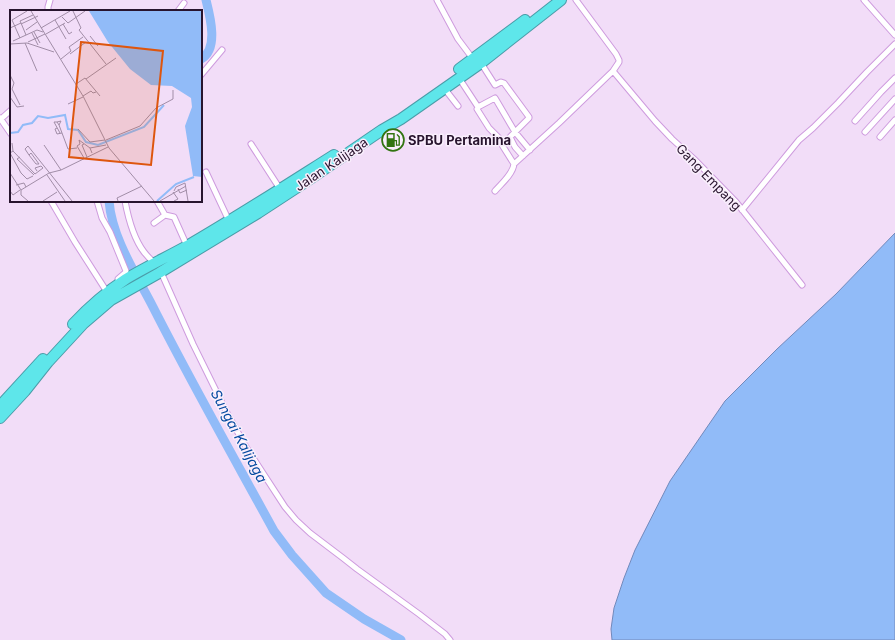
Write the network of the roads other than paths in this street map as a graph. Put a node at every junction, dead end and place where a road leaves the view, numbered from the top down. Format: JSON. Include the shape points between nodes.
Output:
{"nodes":[{"id":1,"x":50,"y":0,"type":"edge"},
{"id":2,"x":437,"y":0,"type":"edge"},
{"id":3,"x":550,"y":0,"type":"edge"},
{"id":4,"x":561,"y":0,"type":"edge"},
{"id":5,"x":576,"y":0,"type":"edge"},
{"id":6,"x":864,"y":0,"type":"edge"},
{"id":7,"x":184,"y":3,"type":"dead end"},
{"id":8,"x":48,"y":10,"type":"edge"},
{"id":9,"x":179,"y":10,"type":"edge"},
{"id":10,"x":895,"y":35,"type":"edge"},
{"id":11,"x":895,"y":44,"type":"edge"},
{"id":12,"x":222,"y":50,"type":"dead end"},
{"id":13,"x":477,"y":61,"type":"junction"},
{"id":14,"x":613,"y":71,"type":"junction"},
{"id":15,"x":202,"y":74,"type":"edge"},
{"id":16,"x":459,"y":77,"type":"junction"},
{"id":17,"x":895,"y":78,"type":"edge"},
{"id":18,"x":444,"y":88,"type":"junction"},
{"id":19,"x":895,"y":99,"type":"edge"},
{"id":20,"x":458,"y":106,"type":"dead end"},
{"id":21,"x":478,"y":106,"type":"junction"},
{"id":22,"x":10,"y":111,"type":"edge"},
{"id":23,"x":0,"y":118,"type":"edge"},
{"id":24,"x":895,"y":120,"type":"edge"},
{"id":25,"x":855,"y":121,"type":"dead end"},
{"id":26,"x":515,"y":132,"type":"junction"},
{"id":27,"x":864,"y":132,"type":"dead end"},
{"id":28,"x":10,"y":133,"type":"edge"},
{"id":29,"x":880,"y":137,"type":"dead end"},
{"id":30,"x":251,"y":144,"type":"dead end"},
{"id":31,"x":530,"y":150,"type":"junction"},
{"id":32,"x":522,"y":156,"type":"junction"},
{"id":33,"x":514,"y":164,"type":"junction"},
{"id":34,"x":206,"y":172,"type":"dead end"},
{"id":35,"x":280,"y":189,"type":"junction"},
{"id":36,"x":495,"y":191,"type":"dead end"},
{"id":37,"x":52,"y":202,"type":"edge"},
{"id":38,"x":97,"y":202,"type":"edge"},
{"id":39,"x":125,"y":202,"type":"edge"},
{"id":40,"x":158,"y":202,"type":"edge"},
{"id":41,"x":742,"y":210,"type":"junction"},
{"id":42,"x":165,"y":215,"type":"junction"},
{"id":43,"x":229,"y":221,"type":"junction"},
{"id":44,"x":154,"y":223,"type":"dead end"},
{"id":45,"x":187,"y":246,"type":"junction"},
{"id":46,"x":154,"y":264,"type":"junction"},
{"id":47,"x":160,"y":272,"type":"junction"},
{"id":48,"x":123,"y":281,"type":"junction"},
{"id":49,"x":802,"y":285,"type":"dead end"},
{"id":50,"x":107,"y":292,"type":"junction"},
{"id":51,"x":0,"y":406,"type":"edge"},
{"id":52,"x":0,"y":418,"type":"edge"},
{"id":53,"x":450,"y":640,"type":"edge"}],
"edges":[{"from":1,"to":8,"type":"street"},
{"from":2,"to":13,"type":"street","via":[[458,39]]},
{"from":3,"to":13,"type":"highway","name":"Jalan Kalijaga"},
{"from":4,"to":13,"type":"highway","name":"Jalan Kalijaga"},
{"from":5,"to":14,"type":"street","via":[[616,54],[619,62]]},
{"from":6,"to":10,"type":"street"},
{"from":7,"to":9,"type":"street"},
{"from":11,"to":41,"type":"street","via":[[799,140]]},
{"from":12,"to":15,"type":"street"},
{"from":13,"to":16,"type":"highway","name":"Jalan Kalijaga"},
{"from":13,"to":26,"type":"street","via":[[495,86],[504,83],[529,116]]},
{"from":13,"to":35,"type":"highway","name":"Jalan Kalijaga"},
{"from":14,"to":31,"type":"street"},
{"from":14,"to":41,"type":"street","name":"Gang Empang","via":[[655,121]]},
{"from":16,"to":18,"type":"highway","name":"Jalan Kalijaga"},
{"from":16,"to":21,"type":"street"},
{"from":17,"to":25,"type":"street"},
{"from":18,"to":20,"type":"street"},
{"from":18,"to":47,"type":"highway","name":"Jalan Kalijaga","via":[[258,213]]},
{"from":19,"to":27,"type":"street"},
{"from":21,"to":26,"type":"street","via":[[494,98]]},
{"from":21,"to":33,"type":"street","via":[[478,111],[489,128],[500,138]]},
{"from":22,"to":23,"type":"street"},
{"from":23,"to":28,"type":"street"},
{"from":24,"to":29,"type":"street"},
{"from":26,"to":31,"type":"street"},
{"from":26,"to":32,"type":"street","via":[[510,138]]},
{"from":30,"to":35,"type":"street"},
{"from":31,"to":32,"type":"street"},
{"from":32,"to":33,"type":"street"},
{"from":33,"to":36,"type":"street","via":[[511,172]]},
{"from":34,"to":43,"type":"street"},
{"from":35,"to":43,"type":"highway","name":"Jalan Kalijaga"},
{"from":37,"to":50,"type":"street"},
{"from":38,"to":48,"type":"street","via":[[126,271],[118,279]]},
{"from":39,"to":46,"type":"street","via":[[137,240]]},
{"from":40,"to":42,"type":"street"},
{"from":41,"to":49,"type":"street","name":"Gang Empang"},
{"from":42,"to":44,"type":"street"},
{"from":42,"to":45,"type":"street","via":[[174,217]]},
{"from":43,"to":45,"type":"highway","name":"Jalan Kalijaga"},
{"from":45,"to":46,"type":"highway","name":"Jalan Kalijaga"},
{"from":46,"to":48,"type":"highway","name":"Jalan Kalijaga"},
{"from":47,"to":52,"type":"highway","name":"Jalan Kalijaga","via":[[111,300],[96,312],[48,362]]},
{"from":47,"to":53,"type":"street","via":[[227,413],[285,507],[310,533]]},
{"from":48,"to":50,"type":"highway","name":"Jalan Kalijaga"},
{"from":50,"to":51,"type":"highway","name":"Jalan Kalijaga","via":[[78,319]]}]}
